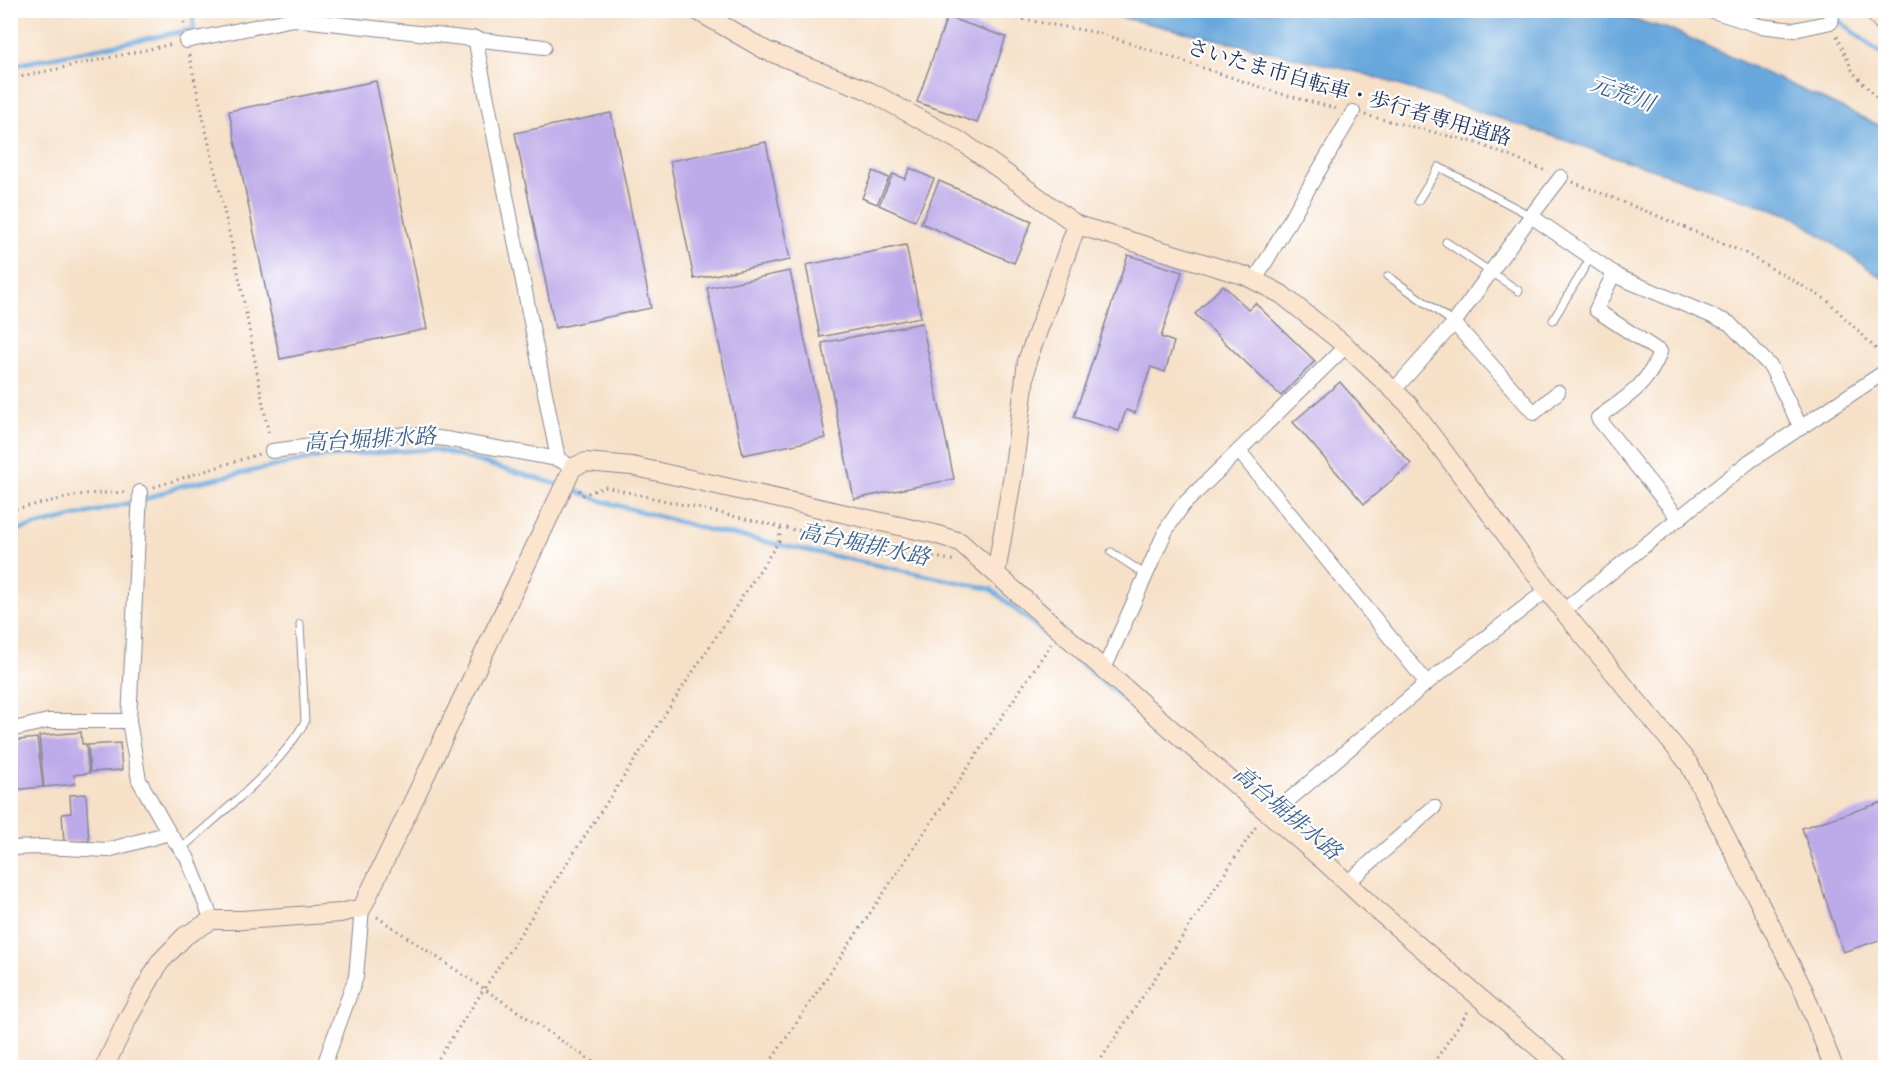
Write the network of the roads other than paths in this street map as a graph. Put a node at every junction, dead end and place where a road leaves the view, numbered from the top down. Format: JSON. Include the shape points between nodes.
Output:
{"nodes":[{"id":1,"x":696,"y":10,"type":"edge"},
{"id":2,"x":1710,"y":10,"type":"edge"},
{"id":3,"x":1872,"y":10,"type":"edge"},
{"id":4,"x":1832,"y":16,"type":"edge"},
{"id":5,"x":1886,"y":26,"type":"edge"},
{"id":6,"x":475,"y":39,"type":"junction"},
{"id":7,"x":186,"y":41,"type":"road end"},
{"id":8,"x":544,"y":46,"type":"dead end"},
{"id":9,"x":1353,"y":112,"type":"road end"},
{"id":10,"x":1561,"y":177,"type":"road end"},
{"id":11,"x":1418,"y":201,"type":"dead end"},
{"id":12,"x":1531,"y":216,"type":"junction"},
{"id":13,"x":1077,"y":225,"type":"junction"},
{"id":14,"x":1446,"y":242,"type":"dead end"},
{"id":15,"x":1591,"y":257,"type":"junction"},
{"id":16,"x":1491,"y":272,"type":"junction"},
{"id":17,"x":1614,"y":273,"type":"junction"},
{"id":18,"x":1388,"y":276,"type":"dead end"},
{"id":19,"x":1254,"y":280,"type":"junction"},
{"id":20,"x":1519,"y":291,"type":"dead end"},
{"id":21,"x":1553,"y":320,"type":"dead end"},
{"id":22,"x":1454,"y":323,"type":"junction"},
{"id":23,"x":1346,"y":345,"type":"junction"},
{"id":24,"x":1886,"y":371,"type":"edge"},
{"id":25,"x":1393,"y":391,"type":"junction"},
{"id":26,"x":1558,"y":392,"type":"dead end"},
{"id":27,"x":1801,"y":428,"type":"junction"},
{"id":28,"x":272,"y":451,"type":"road end"},
{"id":29,"x":1239,"y":451,"type":"junction"},
{"id":30,"x":567,"y":467,"type":"junction"},
{"id":31,"x":140,"y":492,"type":"dead end"},
{"id":32,"x":1679,"y":519,"type":"junction"},
{"id":33,"x":1111,"y":552,"type":"dead end"},
{"id":34,"x":996,"y":573,"type":"junction"},
{"id":35,"x":1146,"y":575,"type":"junction"},
{"id":36,"x":1547,"y":590,"type":"junction"},
{"id":37,"x":1563,"y":611,"type":"junction"},
{"id":38,"x":300,"y":624,"type":"dead end"},
{"id":39,"x":1104,"y":669,"type":"junction"},
{"id":40,"x":1427,"y":683,"type":"junction"},
{"id":41,"x":129,"y":721,"type":"junction"},
{"id":42,"x":10,"y":730,"type":"edge"},
{"id":43,"x":1434,"y":807,"type":"dead end"},
{"id":44,"x":1269,"y":813,"type":"junction"},
{"id":45,"x":169,"y":832,"type":"junction"},
{"id":46,"x":10,"y":848,"type":"edge"},
{"id":47,"x":181,"y":849,"type":"junction"},
{"id":48,"x":1348,"y":882,"type":"junction"},
{"id":49,"x":362,"y":908,"type":"junction"},
{"id":50,"x":212,"y":920,"type":"junction"},
{"id":51,"x":104,"y":1068,"type":"edge"},
{"id":52,"x":323,"y":1068,"type":"edge"},
{"id":53,"x":1562,"y":1068,"type":"edge"},
{"id":54,"x":1834,"y":1068,"type":"edge"}],
"edges":[{"from":1,"to":13,"type":"street","via":[[765,50],[869,91],[965,144]]},
{"from":2,"to":4,"type":"street","via":[[1760,26],[1794,30]]},
{"from":3,"to":5,"type":"street"},
{"from":6,"to":7,"type":"street","via":[[293,19]]},
{"from":6,"to":8,"type":"street"},
{"from":6,"to":30,"type":"street"},
{"from":9,"to":19,"type":"street"},
{"from":10,"to":12,"type":"street"},
{"from":11,"to":12,"type":"lane","via":[[1439,167]]},
{"from":12,"to":15,"type":"street"},
{"from":12,"to":16,"type":"street"},
{"from":13,"to":19,"type":"street"},
{"from":13,"to":34,"type":"street","via":[[1028,361]]},
{"from":14,"to":16,"type":"lane"},
{"from":15,"to":17,"type":"street"},
{"from":15,"to":21,"type":"lane"},
{"from":16,"to":20,"type":"lane"},
{"from":16,"to":22,"type":"street"},
{"from":17,"to":27,"type":"street","via":[[1730,323],[1771,367]]},
{"from":17,"to":32,"type":"street","via":[[1596,310],[1660,352],[1654,368],[1639,387],[1598,418]]},
{"from":18,"to":22,"type":"lane"},
{"from":19,"to":23,"type":"street","via":[[1281,294]]},
{"from":22,"to":25,"type":"street"},
{"from":22,"to":26,"type":"street","via":[[1534,413]]},
{"from":23,"to":25,"type":"street"},
{"from":23,"to":29,"type":"street"},
{"from":24,"to":27,"type":"street"},
{"from":25,"to":36,"type":"street","via":[[1408,404]]},
{"from":27,"to":32,"type":"street","via":[[1750,461]]},
{"from":28,"to":30,"type":"street","via":[[406,434],[446,439]]},
{"from":29,"to":35,"type":"street","via":[[1182,506],[1166,530]]},
{"from":29,"to":40,"type":"street"},
{"from":30,"to":34,"type":"street","via":[[586,462],[632,466],[935,534],[960,542]]},
{"from":30,"to":49,"type":"street"},
{"from":31,"to":41,"type":"street"},
{"from":32,"to":37,"type":"street"},
{"from":33,"to":35,"type":"lane"},
{"from":34,"to":39,"type":"street"},
{"from":35,"to":39,"type":"street"},
{"from":36,"to":37,"type":"street"},
{"from":36,"to":40,"type":"street"},
{"from":37,"to":54,"type":"street","via":[[1689,764],[1803,989]]},
{"from":38,"to":47,"type":"lane","via":[[305,722],[273,765]]},
{"from":39,"to":44,"type":"street"},
{"from":40,"to":44,"type":"street"},
{"from":41,"to":42,"type":"street","via":[[48,721]]},
{"from":41,"to":45,"type":"street","via":[[139,780]]},
{"from":43,"to":48,"type":"street"},
{"from":44,"to":48,"type":"street"},
{"from":45,"to":46,"type":"street","via":[[108,850]]},
{"from":45,"to":47,"type":"street"},
{"from":47,"to":50,"type":"street"},
{"from":48,"to":53,"type":"street"},
{"from":49,"to":50,"type":"street","via":[[329,914]]},
{"from":49,"to":52,"type":"street","via":[[356,977]]},
{"from":50,"to":51,"type":"street","via":[[185,936],[160,962]]}]}
